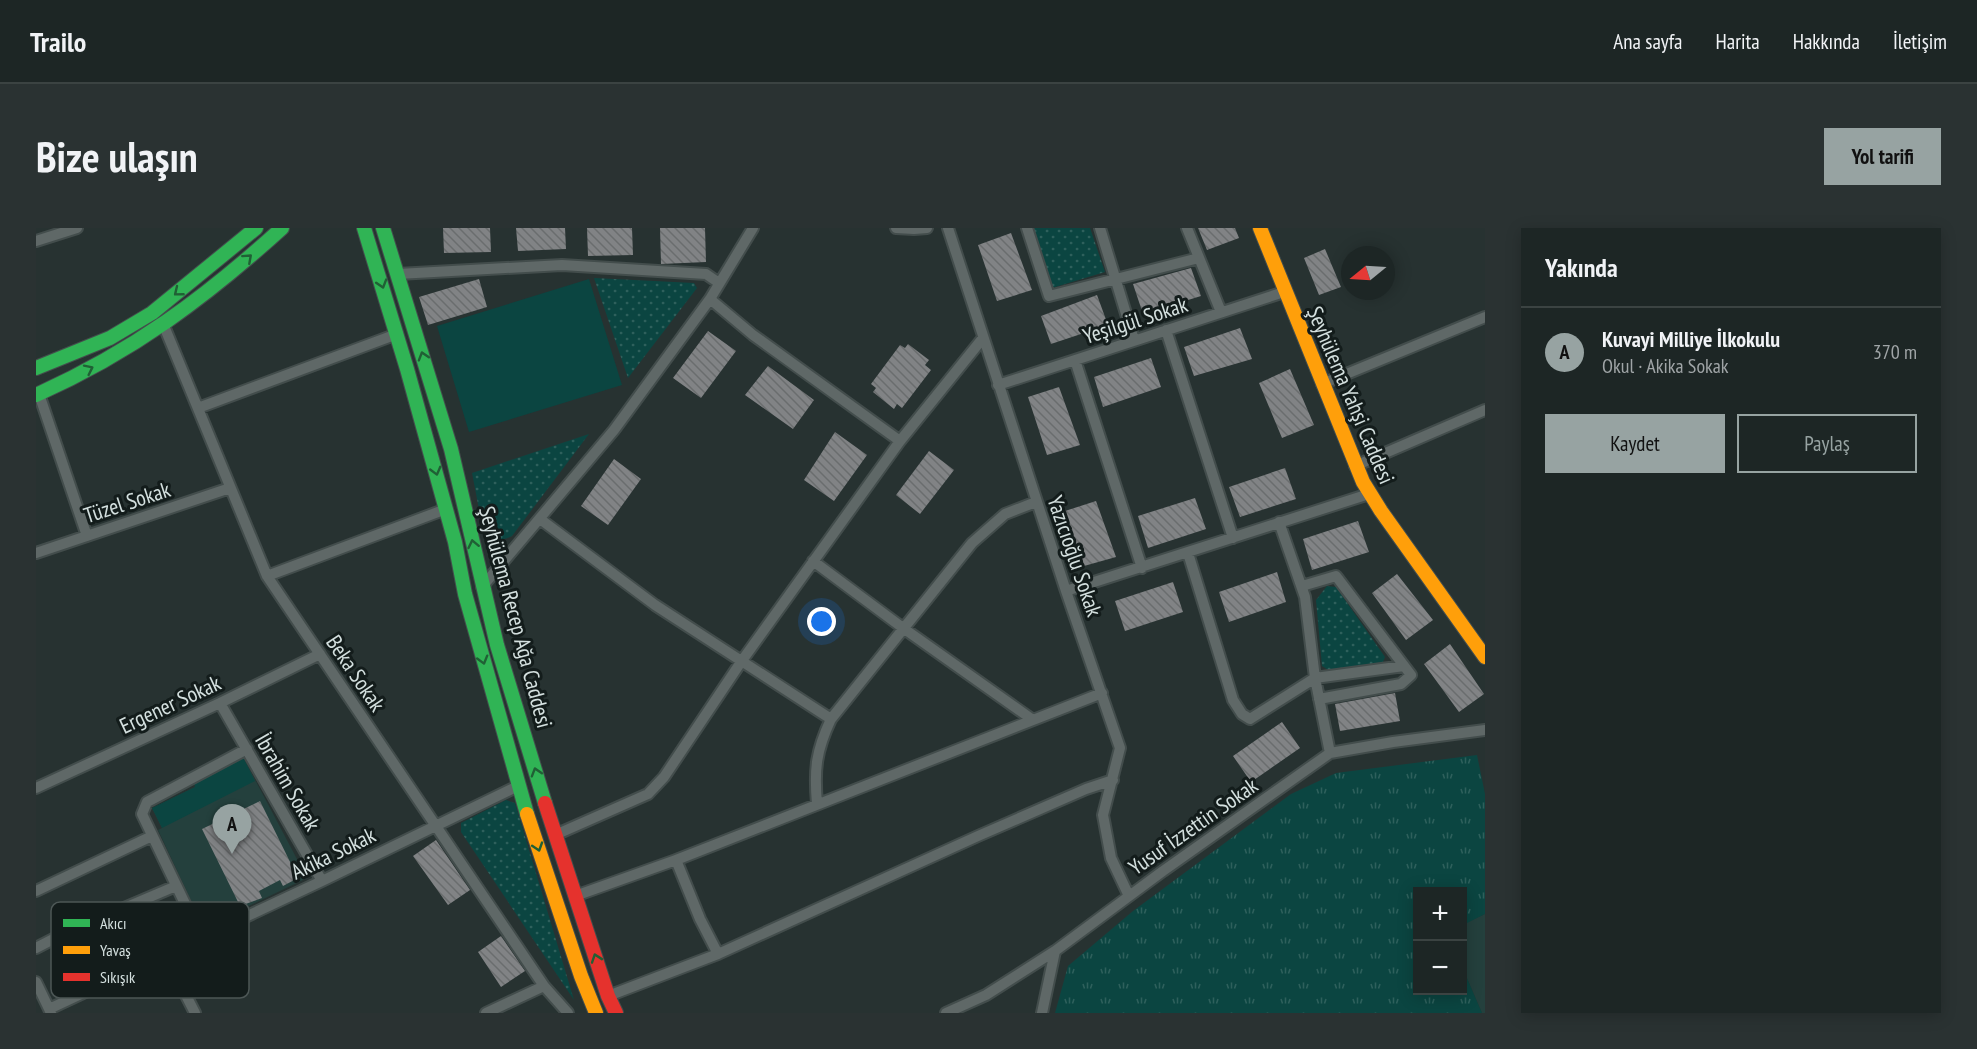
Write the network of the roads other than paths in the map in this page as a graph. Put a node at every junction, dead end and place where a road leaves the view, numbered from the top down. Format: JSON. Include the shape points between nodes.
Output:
{"nodes":[{"id":1,"x":256,"y":228,"type":"edge"},
{"id":2,"x":282,"y":228,"type":"edge"},
{"id":3,"x":383,"y":228,"type":"edge"},
{"id":4,"x":753,"y":228,"type":"edge"},
{"id":5,"x":896,"y":228,"type":"edge"},
{"id":6,"x":927,"y":228,"type":"edge"},
{"id":7,"x":948,"y":228,"type":"edge"},
{"id":8,"x":1027,"y":228,"type":"edge"},
{"id":9,"x":1100,"y":228,"type":"edge"},
{"id":10,"x":1187,"y":228,"type":"edge"},
{"id":11,"x":1260,"y":228,"type":"edge"},
{"id":12,"x":71,"y":229,"type":"edge"},
{"id":13,"x":364,"y":229,"type":"edge"},
{"id":14,"x":36,"y":241,"type":"edge"},
{"id":15,"x":1199,"y":258,"type":"junction"},
{"id":16,"x":398,"y":274,"type":"junction"},
{"id":17,"x":1115,"y":278,"type":"junction"},
{"id":18,"x":719,"y":283,"type":"junction"},
{"id":19,"x":1284,"y":292,"type":"junction"},
{"id":20,"x":710,"y":299,"type":"junction"},
{"id":21,"x":1221,"y":312,"type":"junction"},
{"id":22,"x":1485,"y":317,"type":"edge"},
{"id":23,"x":164,"y":326,"type":"junction"},
{"id":24,"x":1166,"y":330,"type":"junction"},
{"id":25,"x":397,"y":334,"type":"junction"},
{"id":26,"x":983,"y":338,"type":"junction"},
{"id":27,"x":1134,"y":340,"type":"junction"},
{"id":28,"x":1075,"y":360,"type":"junction"},
{"id":29,"x":36,"y":368,"type":"edge"},
{"id":30,"x":1322,"y":384,"type":"junction"},
{"id":31,"x":998,"y":385,"type":"junction"},
{"id":32,"x":37,"y":394,"type":"edge"},
{"id":33,"x":198,"y":408,"type":"junction"},
{"id":34,"x":1485,"y":410,"type":"edge"},
{"id":35,"x":900,"y":441,"type":"junction"},
{"id":36,"x":1355,"y":466,"type":"junction"},
{"id":37,"x":230,"y":489,"type":"junction"},
{"id":38,"x":1369,"y":494,"type":"junction"},
{"id":39,"x":1036,"y":502,"type":"junction"},
{"id":40,"x":446,"y":509,"type":"junction"},
{"id":41,"x":540,"y":519,"type":"junction"},
{"id":42,"x":1279,"y":522,"type":"junction"},
{"id":43,"x":87,"y":536,"type":"junction"},
{"id":44,"x":1233,"y":538,"type":"junction"},
{"id":45,"x":36,"y":553,"type":"edge"},
{"id":46,"x":1188,"y":553,"type":"junction"},
{"id":47,"x":813,"y":561,"type":"junction"},
{"id":48,"x":1142,"y":568,"type":"junction"},
{"id":49,"x":267,"y":576,"type":"junction"},
{"id":50,"x":1302,"y":586,"type":"junction"},
{"id":51,"x":482,"y":587,"type":"junction"},
{"id":52,"x":1066,"y":591,"type":"junction"},
{"id":53,"x":903,"y":628,"type":"junction"},
{"id":54,"x":320,"y":654,"type":"junction"},
{"id":55,"x":1485,"y":657,"type":"edge"},
{"id":56,"x":741,"y":662,"type":"junction"},
{"id":57,"x":1404,"y":666,"type":"junction"},
{"id":58,"x":1315,"y":678,"type":"junction"},
{"id":59,"x":1102,"y":693,"type":"junction"},
{"id":60,"x":1319,"y":699,"type":"junction"},
{"id":61,"x":220,"y":703,"type":"junction"},
{"id":62,"x":831,"y":719,"type":"junction"},
{"id":63,"x":1033,"y":720,"type":"junction"},
{"id":64,"x":1485,"y":730,"type":"edge"},
{"id":65,"x":247,"y":749,"type":"junction"},
{"id":66,"x":1330,"y":753,"type":"junction"},
{"id":67,"x":1113,"y":780,"type":"junction"},
{"id":68,"x":518,"y":786,"type":"junction"},
{"id":69,"x":36,"y":788,"type":"edge"},
{"id":70,"x":817,"y":804,"type":"junction"},
{"id":71,"x":436,"y":825,"type":"junction"},
{"id":72,"x":555,"y":835,"type":"junction"},
{"id":73,"x":152,"y":836,"type":"junction"},
{"id":74,"x":676,"y":860,"type":"junction"},
{"id":75,"x":322,"y":881,"type":"junction"},
{"id":76,"x":176,"y":886,"type":"junction"},
{"id":77,"x":36,"y":891,"type":"edge"},
{"id":78,"x":575,"y":896,"type":"junction"},
{"id":79,"x":1129,"y":896,"type":"junction"},
{"id":80,"x":138,"y":902,"type":"edge"},
{"id":81,"x":184,"y":902,"type":"edge"},
{"id":82,"x":249,"y":915,"type":"edge"},
{"id":83,"x":51,"y":940,"type":"edge"},
{"id":84,"x":36,"y":948,"type":"edge"},
{"id":85,"x":1055,"y":951,"type":"junction"},
{"id":86,"x":718,"y":954,"type":"junction"},
{"id":87,"x":36,"y":982,"type":"edge"},
{"id":88,"x":544,"y":986,"type":"junction"},
{"id":89,"x":608,"y":996,"type":"junction"},
{"id":90,"x":76,"y":998,"type":"edge"},
{"id":91,"x":187,"y":998,"type":"edge"},
{"id":92,"x":50,"y":1011,"type":"edge"},
{"id":93,"x":195,"y":1013,"type":"edge"},
{"id":94,"x":486,"y":1013,"type":"edge"},
{"id":95,"x":568,"y":1013,"type":"edge"},
{"id":96,"x":596,"y":1013,"type":"edge"},
{"id":97,"x":616,"y":1013,"type":"edge"},
{"id":98,"x":946,"y":1013,"type":"edge"},
{"id":99,"x":1042,"y":1013,"type":"edge"}],
"edges":[{"from":1,"to":29,"type":"street","one_way":true,"via":[[152,313],[110,338]]},
{"from":23,"to":2,"type":"street","one_way":true,"via":[[225,280]]},
{"from":3,"to":16,"type":"street","name":"Şeyhülema Recep Ağa Caddesi"},
{"from":4,"to":18,"type":"street"},
{"from":5,"to":6,"type":"street"},
{"from":7,"to":26,"type":"street","name":"Yazıcıoğlu Sokak"},
{"from":8,"to":17,"type":"street","via":[[1049,296]]},
{"from":9,"to":17,"type":"street"},
{"from":10,"to":15,"type":"street"},
{"from":11,"to":19,"type":"street","name":"Şeyhülema Yahşi Caddesi"},
{"from":12,"to":14,"type":"street"},
{"from":13,"to":25,"type":"street","name":"Şeyhülema Recep Ağa Caddesi","one_way":true},
{"from":15,"to":17,"type":"street"},
{"from":15,"to":21,"type":"street"},
{"from":16,"to":18,"type":"street","via":[[562,265],[706,274]]},
{"from":51,"to":16,"type":"street","name":"Şeyhülema Recep Ağa Caddesi","one_way":true,"via":[[451,449]]},
{"from":17,"to":27,"type":"street"},
{"from":18,"to":20,"type":"street"},
{"from":19,"to":21,"type":"street","name":"Yeşilgül Sokak"},
{"from":19,"to":30,"type":"street","name":"Şeyhülema Yahşi Caddesi"},
{"from":20,"to":35,"type":"street","via":[[753,335]]},
{"from":20,"to":41,"type":"street","via":[[614,430]]},
{"from":21,"to":24,"type":"street","name":"Yeşilgül Sokak"},
{"from":22,"to":30,"type":"street"},
{"from":32,"to":23,"type":"street","one_way":true,"via":[[115,356]]},
{"from":23,"to":33,"type":"street","name":"Beka Sokak"},
{"from":24,"to":27,"type":"street","name":"Yeşilgül Sokak"},
{"from":24,"to":44,"type":"street"},
{"from":25,"to":33,"type":"street"},
{"from":25,"to":40,"type":"street","name":"Şeyhülema Recep Ağa Caddesi","one_way":true},
{"from":26,"to":31,"type":"street","name":"Yazıcıoğlu Sokak"},
{"from":26,"to":35,"type":"street"},
{"from":27,"to":28,"type":"street","name":"Yeşilgül Sokak"},
{"from":28,"to":31,"type":"street","name":"Yeşilgül Sokak"},
{"from":28,"to":48,"type":"street"},
{"from":30,"to":36,"type":"street","name":"Şeyhülema Yahşi Caddesi"},
{"from":31,"to":39,"type":"street","name":"Yazıcıoğlu Sokak"},
{"from":32,"to":43,"type":"street"},
{"from":33,"to":37,"type":"street","name":"Beka Sokak"},
{"from":34,"to":36,"type":"street"},
{"from":35,"to":47,"type":"street"},
{"from":36,"to":38,"type":"street","name":"Şeyhülema Yahşi Caddesi"},
{"from":37,"to":43,"type":"street","name":"Tüzel Sokak"},
{"from":37,"to":49,"type":"street","name":"Beka Sokak"},
{"from":38,"to":42,"type":"street"},
{"from":38,"to":55,"type":"street","name":"Şeyhülema Yahşi Caddesi"},
{"from":39,"to":52,"type":"street","name":"Yazıcıoğlu Sokak"},
{"from":39,"to":53,"type":"street","via":[[1005,514],[972,543]]},
{"from":40,"to":49,"type":"street"},
{"from":40,"to":68,"type":"street","name":"Şeyhülema Recep Ağa Caddesi","one_way":true},
{"from":41,"to":51,"type":"street"},
{"from":41,"to":56,"type":"street","via":[[655,605]]},
{"from":42,"to":44,"type":"street"},
{"from":42,"to":50,"type":"street"},
{"from":43,"to":45,"type":"street","name":"Tüzel Sokak"},
{"from":44,"to":46,"type":"street"},
{"from":46,"to":48,"type":"street"},
{"from":46,"to":58,"type":"street","via":[[1233,699],[1244,716],[1250,719]]},
{"from":47,"to":53,"type":"street"},
{"from":47,"to":56,"type":"street"},
{"from":48,"to":52,"type":"street"},
{"from":49,"to":54,"type":"street","name":"Beka Sokak"},
{"from":50,"to":57,"type":"street","via":[[1336,576]]},
{"from":50,"to":58,"type":"street"},
{"from":72,"to":51,"type":"street","name":"Şeyhülema Recep Ağa Caddesi","one_way":true},
{"from":52,"to":59,"type":"street","name":"Yazıcıoğlu Sokak"},
{"from":53,"to":62,"type":"street"},
{"from":53,"to":63,"type":"street"},
{"from":54,"to":61,"type":"street","name":"Ergener Sokak"},
{"from":54,"to":71,"type":"street","name":"Beka Sokak"},
{"from":56,"to":62,"type":"street"},
{"from":56,"to":72,"type":"street","via":[[664,777],[648,794]]},
{"from":57,"to":58,"type":"street"},
{"from":57,"to":60,"type":"street","via":[[1411,675],[1401,684]]},
{"from":58,"to":60,"type":"street"},
{"from":59,"to":63,"type":"street"},
{"from":59,"to":67,"type":"street","name":"Yazıcıoğlu Sokak","via":[[1120,748]]},
{"from":60,"to":66,"type":"street"},
{"from":61,"to":65,"type":"street","name":"İbrahim Sokak"},
{"from":61,"to":69,"type":"street","name":"Ergener Sokak"},
{"from":62,"to":70,"type":"street","via":[[820,744],[815,776]]},
{"from":63,"to":70,"type":"street"},
{"from":64,"to":66,"type":"street","name":"Yusuf İzzettin Sokak"},
{"from":65,"to":73,"type":"street","via":[[147,802],[142,814]]},
{"from":65,"to":75,"type":"street","name":"İbrahim Sokak"},
{"from":66,"to":79,"type":"street","name":"Yusuf İzzettin Sokak"},
{"from":67,"to":79,"type":"street","name":"Yazıcıoğlu Sokak","via":[[1103,815],[1111,858]]},
{"from":67,"to":86,"type":"street","via":[[978,836]]},
{"from":68,"to":71,"type":"street","name":"Akika Sokak"},
{"from":68,"to":96,"type":"street","name":"Şeyhülema Recep Ağa Caddesi","one_way":true},
{"from":70,"to":74,"type":"street"},
{"from":71,"to":75,"type":"street","name":"Akika Sokak"},
{"from":71,"to":88,"type":"street","name":"Beka Sokak"},
{"from":72,"to":78,"type":"street","name":"Şeyhülema Recep Ağa Caddesi"},
{"from":73,"to":76,"type":"street"},
{"from":73,"to":77,"type":"street"},
{"from":74,"to":78,"type":"street"},
{"from":74,"to":86,"type":"street"},
{"from":75,"to":82,"type":"street","name":"Akika Sokak"},
{"from":76,"to":80,"type":"street"},
{"from":76,"to":81,"type":"street"},
{"from":89,"to":78,"type":"street","name":"Şeyhülema Recep Ağa Caddesi","one_way":true},
{"from":79,"to":85,"type":"street","name":"Yusuf İzzettin Sokak"},
{"from":83,"to":84,"type":"street"},
{"from":85,"to":98,"type":"street","name":"Yusuf İzzettin Sokak","via":[[986,995]]},
{"from":85,"to":99,"type":"street"},
{"from":86,"to":89,"type":"street"},
{"from":87,"to":92,"type":"street"},
{"from":88,"to":94,"type":"street"},
{"from":88,"to":95,"type":"street","name":"Beka Sokak"},
{"from":89,"to":97,"type":"street","name":"Şeyhülema Recep Ağa Caddesi"},
{"from":90,"to":92,"type":"street","name":"Akika Sokak"},
{"from":91,"to":93,"type":"street"}]}
